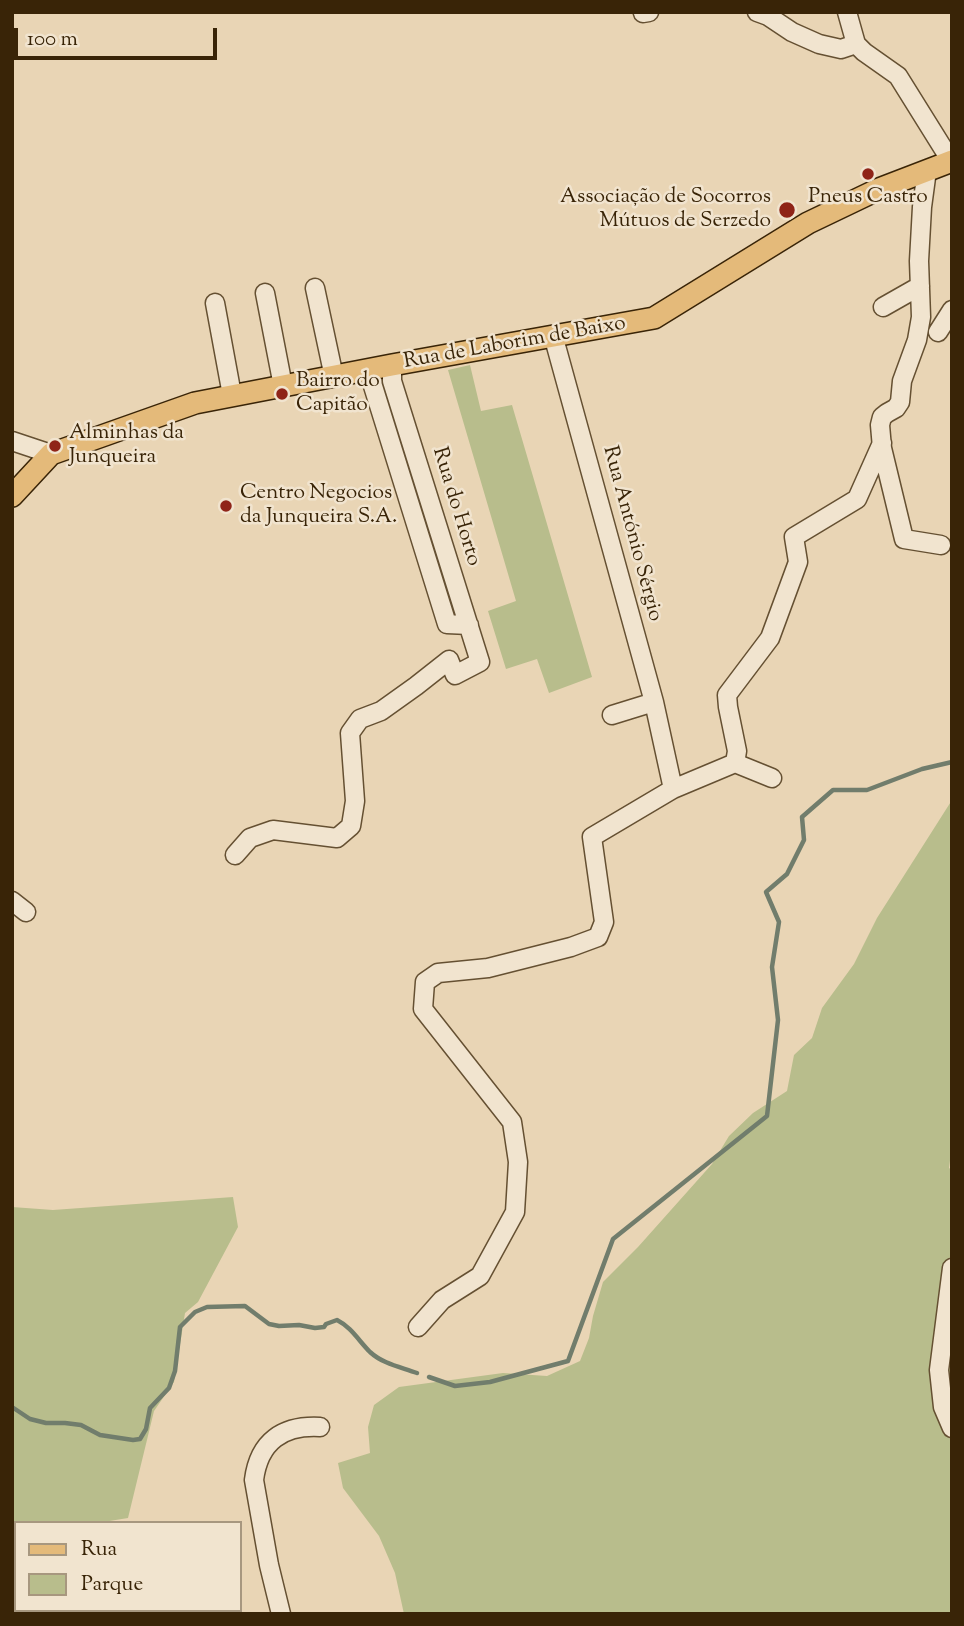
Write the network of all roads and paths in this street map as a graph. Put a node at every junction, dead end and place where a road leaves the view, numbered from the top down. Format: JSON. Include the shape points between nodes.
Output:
{"nodes":[{"id":1,"x":757,"y":12,"type":"edge"},
{"id":2,"x":848,"y":12,"type":"edge"},
{"id":3,"x":856,"y":44,"type":"junction"},
{"id":4,"x":951,"y":161,"type":"edge"},
{"id":5,"x":927,"y":170,"type":"junction"},
{"id":6,"x":920,"y":286,"type":"junction"},
{"id":7,"x":315,"y":288,"type":"dead end"},
{"id":8,"x":265,"y":293,"type":"dead end"},
{"id":9,"x":215,"y":303,"type":"dead end"},
{"id":10,"x":883,"y":307,"type":"dead end"},
{"id":11,"x":952,"y":310,"type":"edge"},
{"id":12,"x":938,"y":332,"type":"dead end"},
{"id":13,"x":553,"y":335,"type":"junction"},
{"id":14,"x":392,"y":365,"type":"junction"},
{"id":15,"x":368,"y":370,"type":"junction"},
{"id":16,"x":334,"y":377,"type":"junction"},
{"id":17,"x":283,"y":386,"type":"junction"},
{"id":18,"x":232,"y":395,"type":"junction"},
{"id":19,"x":12,"y":441,"type":"edge"},
{"id":20,"x":882,"y":443,"type":"junction"},
{"id":21,"x":51,"y":454,"type":"junction"},
{"id":22,"x":12,"y":496,"type":"edge"},
{"id":23,"x":941,"y":545,"type":"dead end"},
{"id":24,"x":468,"y":625,"type":"junction"},
{"id":25,"x":654,"y":702,"type":"junction"},
{"id":26,"x":612,"y":715,"type":"dead end"},
{"id":27,"x":735,"y":763,"type":"junction"},
{"id":28,"x":772,"y":778,"type":"dead end"},
{"id":29,"x":673,"y":789,"type":"junction"},
{"id":30,"x":235,"y":855,"type":"dead end"},
{"id":31,"x":12,"y":901,"type":"edge"},
{"id":32,"x":26,"y":912,"type":"dead end"},
{"id":33,"x":952,"y":1268,"type":"edge"},
{"id":34,"x":418,"y":1327,"type":"dead end"},
{"id":35,"x":320,"y":1427,"type":"dead end"},
{"id":36,"x":952,"y":1428,"type":"edge"},
{"id":37,"x":281,"y":1614,"type":"edge"}],
"edges":[{"from":1,"to":3,"type":"street","via":[[819,44],[841,49]]},
{"from":2,"to":3,"type":"street"},
{"from":3,"to":4,"type":"street","via":[[898,76]]},
{"from":4,"to":5,"type":"main road","name":"Rua de Laborim de Baixo"},
{"from":5,"to":6,"type":"street"},
{"from":5,"to":13,"type":"main road","name":"Rua de Laborim de Baixo","via":[[808,223],[654,318]]},
{"from":6,"to":10,"type":"street"},
{"from":6,"to":20,"type":"street","via":[[918,340],[902,381],[900,402],[882,417]]},
{"from":7,"to":16,"type":"street"},
{"from":8,"to":17,"type":"street"},
{"from":9,"to":18,"type":"street"},
{"from":11,"to":12,"type":"street"},
{"from":13,"to":14,"type":"main road","name":"Rua de Laborim de Baixo"},
{"from":13,"to":25,"type":"street","name":"Rua António Sérgio"},
{"from":14,"to":15,"type":"main road","name":"Rua de Laborim de Baixo"},
{"from":14,"to":24,"type":"street","name":"Rua do Horto","via":[[392,380]]},
{"from":15,"to":16,"type":"main road","name":"Rua de Laborim de Baixo"},
{"from":15,"to":24,"type":"street","via":[[447,624]]},
{"from":16,"to":17,"type":"main road","name":"Rua de Laborim de Baixo"},
{"from":17,"to":18,"type":"main road","name":"Rua de Laborim de Baixo"},
{"from":18,"to":21,"type":"main road","name":"Rua de Laborim de Baixo"},
{"from":19,"to":21,"type":"street"},
{"from":20,"to":23,"type":"street","via":[[904,539]]},
{"from":20,"to":27,"type":"street","via":[[857,499],[794,537],[799,562],[770,638],[727,695]]},
{"from":21,"to":22,"type":"main road"},
{"from":24,"to":30,"type":"street","name":"Rua do Horto","via":[[480,662],[455,675],[449,660],[381,711],[360,719],[350,733],[355,802],[351,826],[337,838],[273,830],[250,838]]},
{"from":25,"to":26,"type":"street"},
{"from":25,"to":29,"type":"street","name":"Rua António Sérgio"},
{"from":27,"to":28,"type":"street"},
{"from":27,"to":29,"type":"street"},
{"from":29,"to":34,"type":"street","via":[[592,836],[604,922],[598,937],[488,968],[438,973],[425,982],[423,1009],[512,1122],[518,1162],[514,1212],[480,1276],[442,1300]]},
{"from":31,"to":32,"type":"street"},
{"from":33,"to":36,"type":"street","via":[[939,1370],[943,1407]]},
{"from":35,"to":37,"type":"street","via":[[281,1433],[262,1451],[256,1467],[254,1479]]}]}
